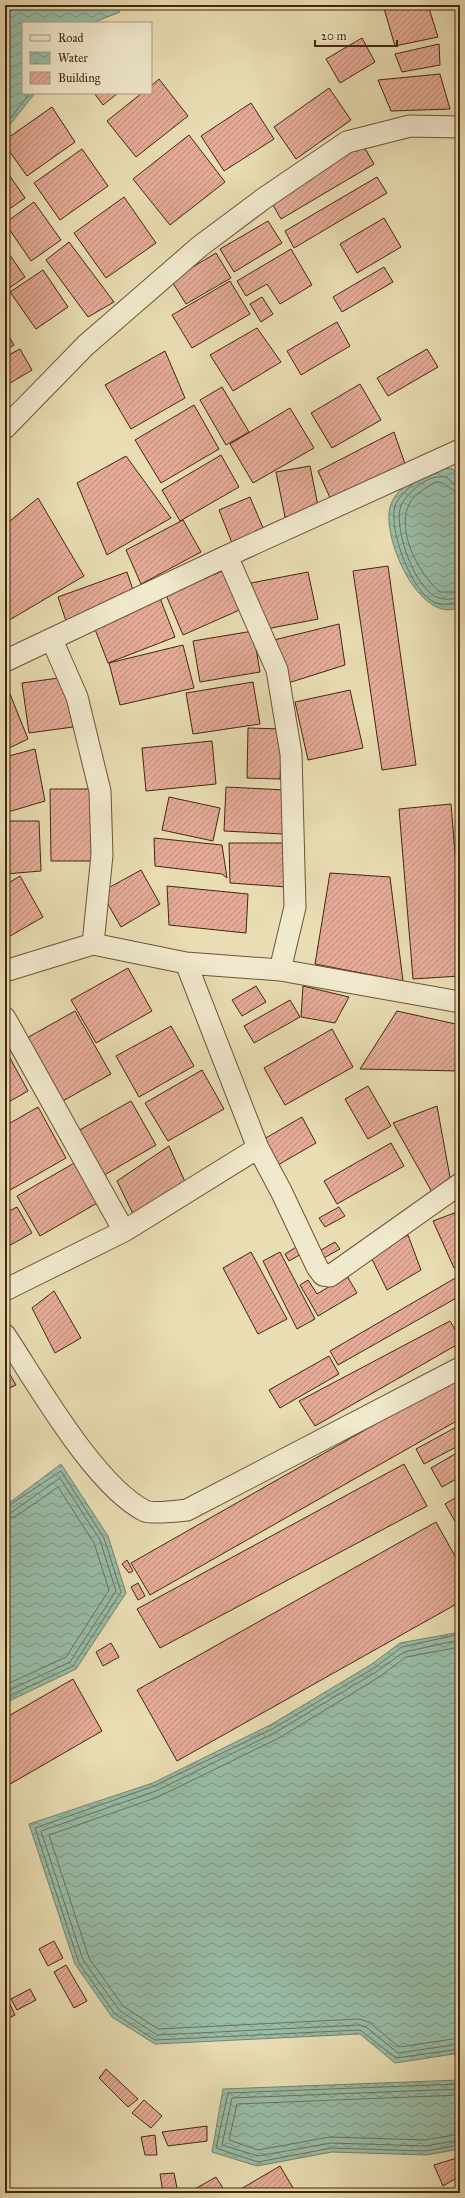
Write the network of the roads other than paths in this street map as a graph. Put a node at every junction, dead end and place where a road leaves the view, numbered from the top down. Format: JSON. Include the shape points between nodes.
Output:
{"nodes":[{"id":1,"x":460,"y":127,"type":"edge"},
{"id":2,"x":5,"y":428,"type":"edge"},
{"id":3,"x":460,"y":450,"type":"edge"},
{"id":4,"x":227,"y":556,"type":"junction"},
{"id":5,"x":52,"y":640,"type":"junction"},
{"id":6,"x":5,"y":661,"type":"edge"},
{"id":7,"x":93,"y":944,"type":"junction"},
{"id":8,"x":186,"y":963,"type":"junction"},
{"id":9,"x":280,"y":970,"type":"junction"},
{"id":10,"x":5,"y":971,"type":"edge"},
{"id":11,"x":460,"y":1002,"type":"edge"},
{"id":12,"x":5,"y":1018,"type":"edge"},
{"id":13,"x":258,"y":1148,"type":"junction"},
{"id":14,"x":459,"y":1190,"type":"edge"},
{"id":15,"x":120,"y":1233,"type":"junction"},
{"id":16,"x":5,"y":1290,"type":"edge"},
{"id":17,"x":5,"y":1336,"type":"edge"},
{"id":18,"x":460,"y":1368,"type":"edge"}],
"edges":[{"from":1,"to":2,"type":"street","via":[[410,126],[347,142],[263,199],[199,247],[86,345]]},
{"from":3,"to":4,"type":"street"},
{"from":4,"to":5,"type":"street"},
{"from":4,"to":9,"type":"street","via":[[277,670],[291,754],[295,907]]},
{"from":5,"to":6,"type":"street"},
{"from":5,"to":7,"type":"street","via":[[78,697],[100,791],[102,855]]},
{"from":7,"to":8,"type":"street"},
{"from":7,"to":10,"type":"street"},
{"from":8,"to":9,"type":"street"},
{"from":8,"to":13,"type":"street"},
{"from":9,"to":11,"type":"street"},
{"from":12,"to":15,"type":"street"},
{"from":13,"to":14,"type":"street","via":[[316,1267],[323,1275],[330,1276]]},
{"from":13,"to":15,"type":"street"},
{"from":15,"to":16,"type":"street"},
{"from":17,"to":18,"type":"street","via":[[72,1436],[107,1481],[146,1512],[187,1510]]}]}
